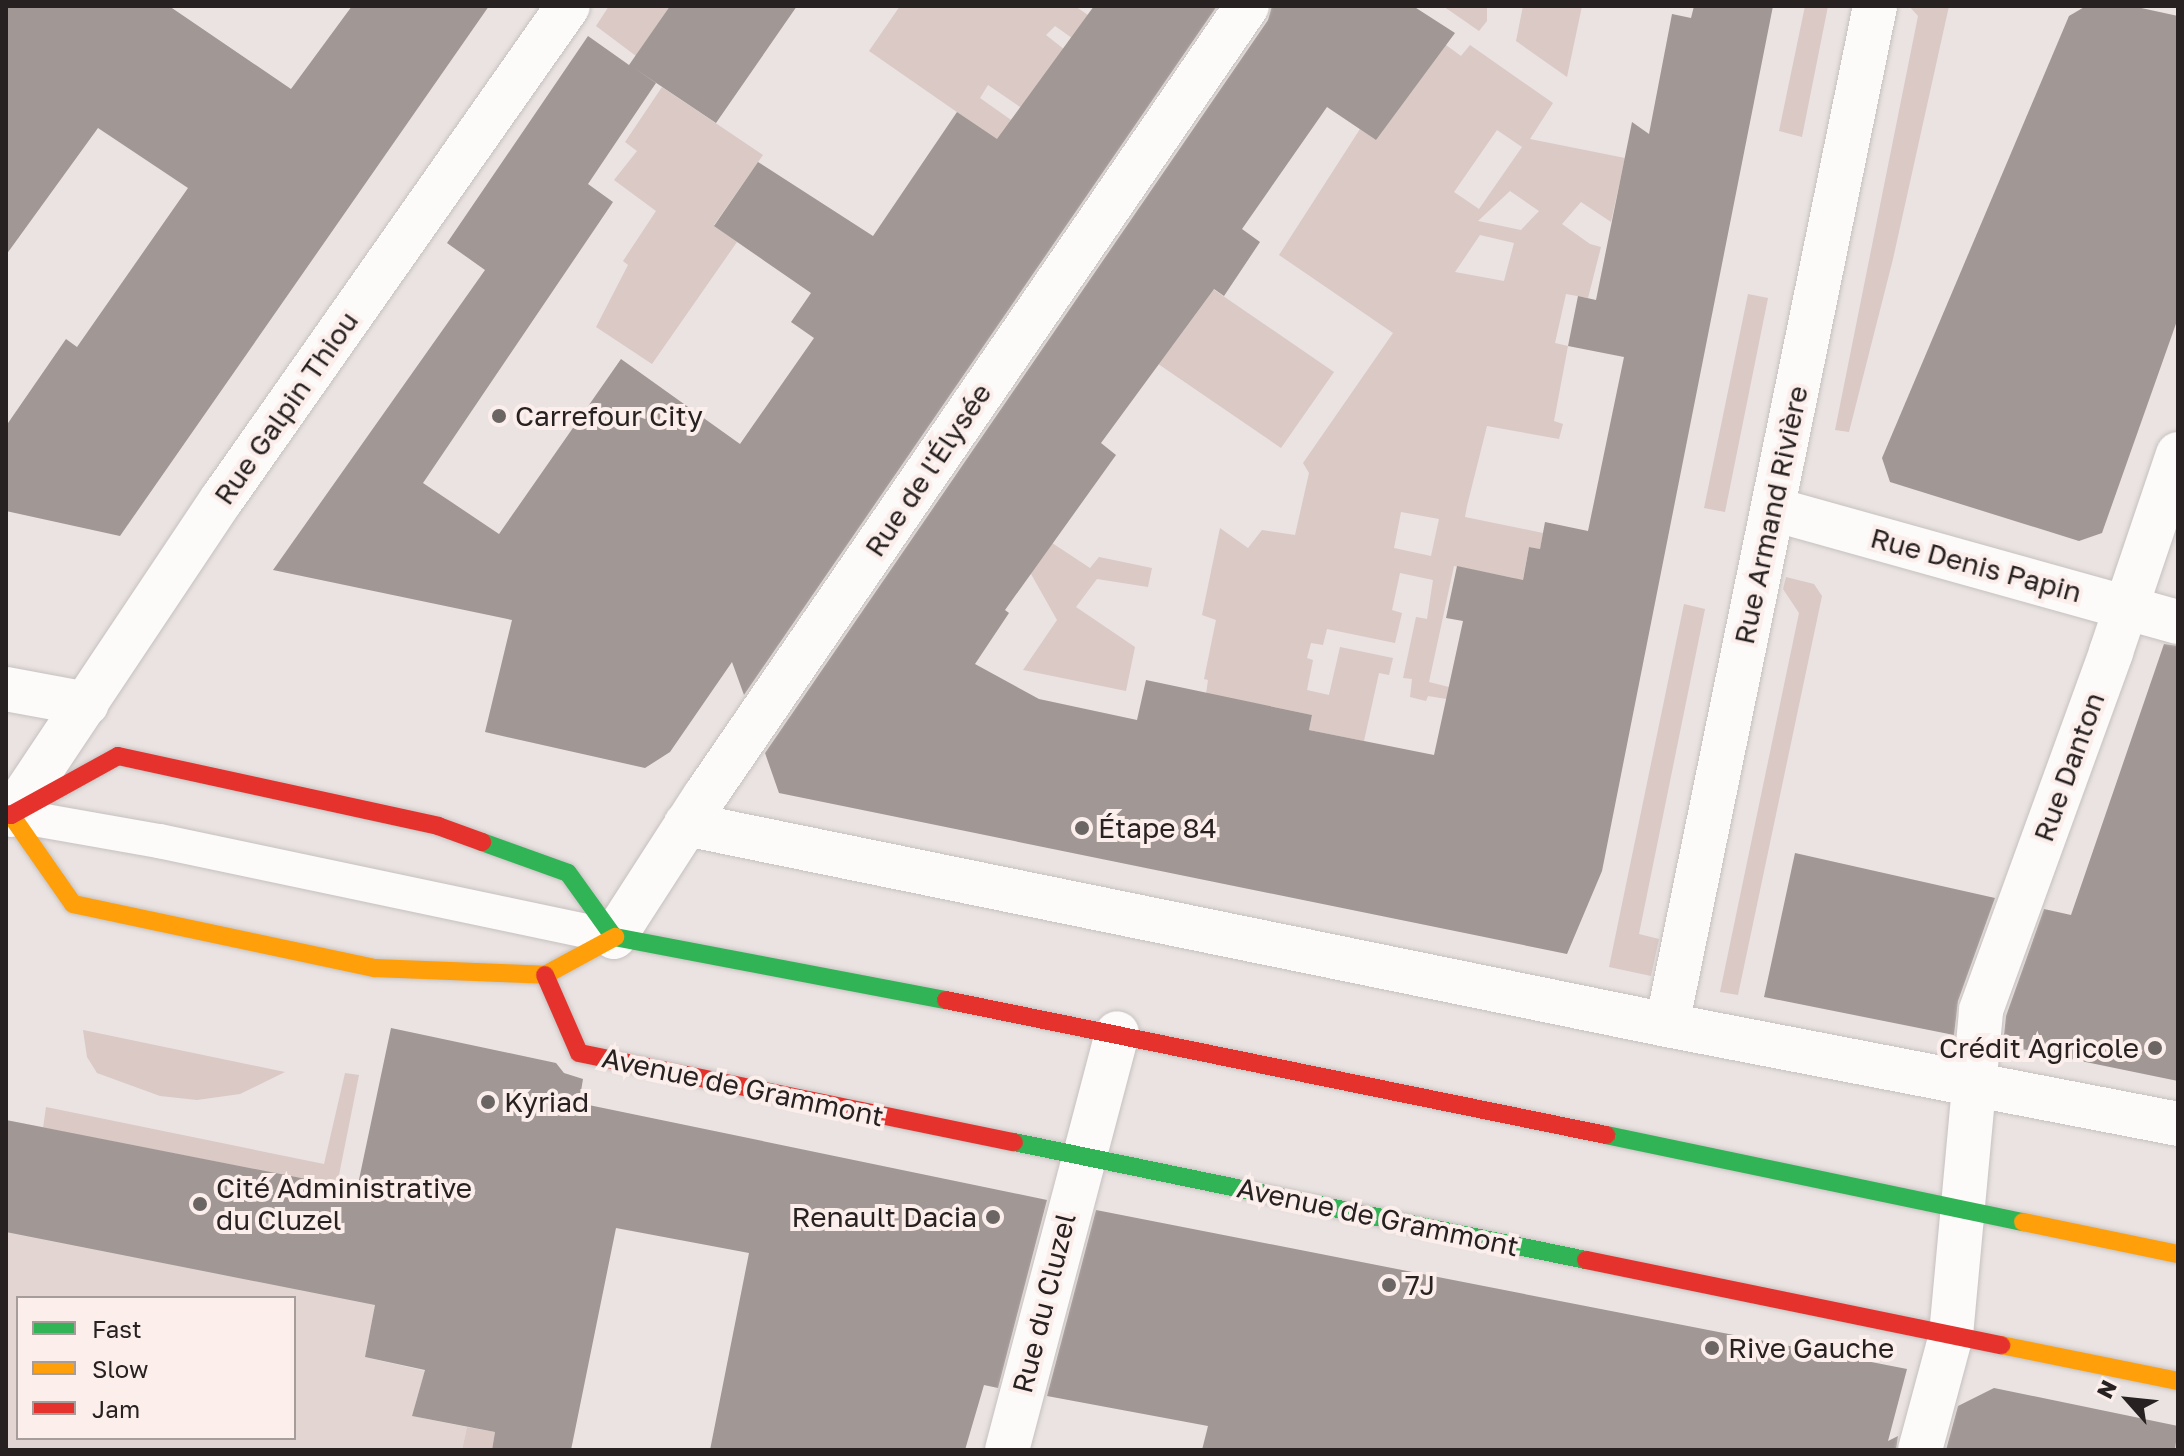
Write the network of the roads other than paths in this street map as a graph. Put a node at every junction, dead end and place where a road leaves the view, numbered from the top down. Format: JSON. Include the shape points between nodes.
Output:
{"nodes":[{"id":1,"x":568,"y":6,"type":"edge"},
{"id":2,"x":1247,"y":6,"type":"edge"},
{"id":3,"x":1875,"y":6,"type":"edge"},
{"id":4,"x":2178,"y":454,"type":"edge"},
{"id":5,"x":1773,"y":509,"type":"junction"},
{"id":6,"x":2126,"y":606,"type":"junction"},
{"id":7,"x":2178,"y":622,"type":"edge"},
{"id":8,"x":6,"y":689,"type":"edge"},
{"id":9,"x":87,"y":704,"type":"junction"},
{"id":10,"x":8,"y":817,"type":"edge"},
{"id":11,"x":686,"y":824,"type":"junction"},
{"id":12,"x":614,"y":937,"type":"junction"},
{"id":13,"x":545,"y":975,"type":"junction"},
{"id":14,"x":1667,"y":1025,"type":"junction"},
{"id":15,"x":1117,"y":1033,"type":"junction"},
{"id":16,"x":1974,"y":1082,"type":"junction"},
{"id":17,"x":2178,"y":1124,"type":"edge"},
{"id":18,"x":1083,"y":1156,"type":"junction"},
{"id":19,"x":1963,"y":1210,"type":"junction"},
{"id":20,"x":2178,"y":1254,"type":"edge"},
{"id":21,"x":1951,"y":1335,"type":"junction"},
{"id":22,"x":2178,"y":1381,"type":"edge"},
{"id":23,"x":1007,"y":1450,"type":"edge"},
{"id":24,"x":1920,"y":1450,"type":"edge"}],
"edges":[{"from":1,"to":9,"type":"street","name":"Rue Galpin Thiou","via":[[222,499]]},
{"from":2,"to":11,"type":"street","name":"Rue de l'Élysée"},
{"from":3,"to":5,"type":"street","name":"Rue Armand Rivière"},
{"from":4,"to":6,"type":"street","name":"Rue Danton"},
{"from":5,"to":6,"type":"street","name":"Rue Denis Papin"},
{"from":5,"to":14,"type":"street","name":"Rue Armand Rivière"},
{"from":6,"to":7,"type":"street","name":"Rue Denis Papin"},
{"from":6,"to":16,"type":"street","name":"Rue Danton","via":[[1985,998]]},
{"from":8,"to":9,"type":"street"},
{"from":9,"to":10,"type":"street","name":"Rue Galpin Thiou"},
{"from":10,"to":12,"type":"lane","via":[[159,841]]},
{"from":10,"to":12,"type":"main road","via":[[118,756],[146,761],[438,826],[568,873]]},
{"from":10,"to":13,"type":"main road","via":[[73,904],[374,968]]},
{"from":11,"to":12,"type":"street","name":"Rue de l'Élysée"},
{"from":11,"to":14,"type":"street"},
{"from":12,"to":13,"type":"main road"},
{"from":12,"to":15,"type":"main road"},
{"from":13,"to":18,"type":"main road","name":"Avenue de Grammont","via":[[579,1053]]},
{"from":14,"to":16,"type":"street"},
{"from":15,"to":18,"type":"street","name":"Rue du Cluzel"},
{"from":15,"to":19,"type":"main road"},
{"from":16,"to":17,"type":"street"},
{"from":16,"to":19,"type":"street","name":"Rue Danton"},
{"from":18,"to":21,"type":"main road","name":"Avenue de Grammont"},
{"from":18,"to":23,"type":"street","name":"Rue du Cluzel"},
{"from":19,"to":20,"type":"main road"},
{"from":19,"to":21,"type":"street","name":"Rue Danton"},
{"from":21,"to":22,"type":"main road","name":"Avenue de Grammont"},
{"from":21,"to":24,"type":"street","name":"Rue Danton"}]}
